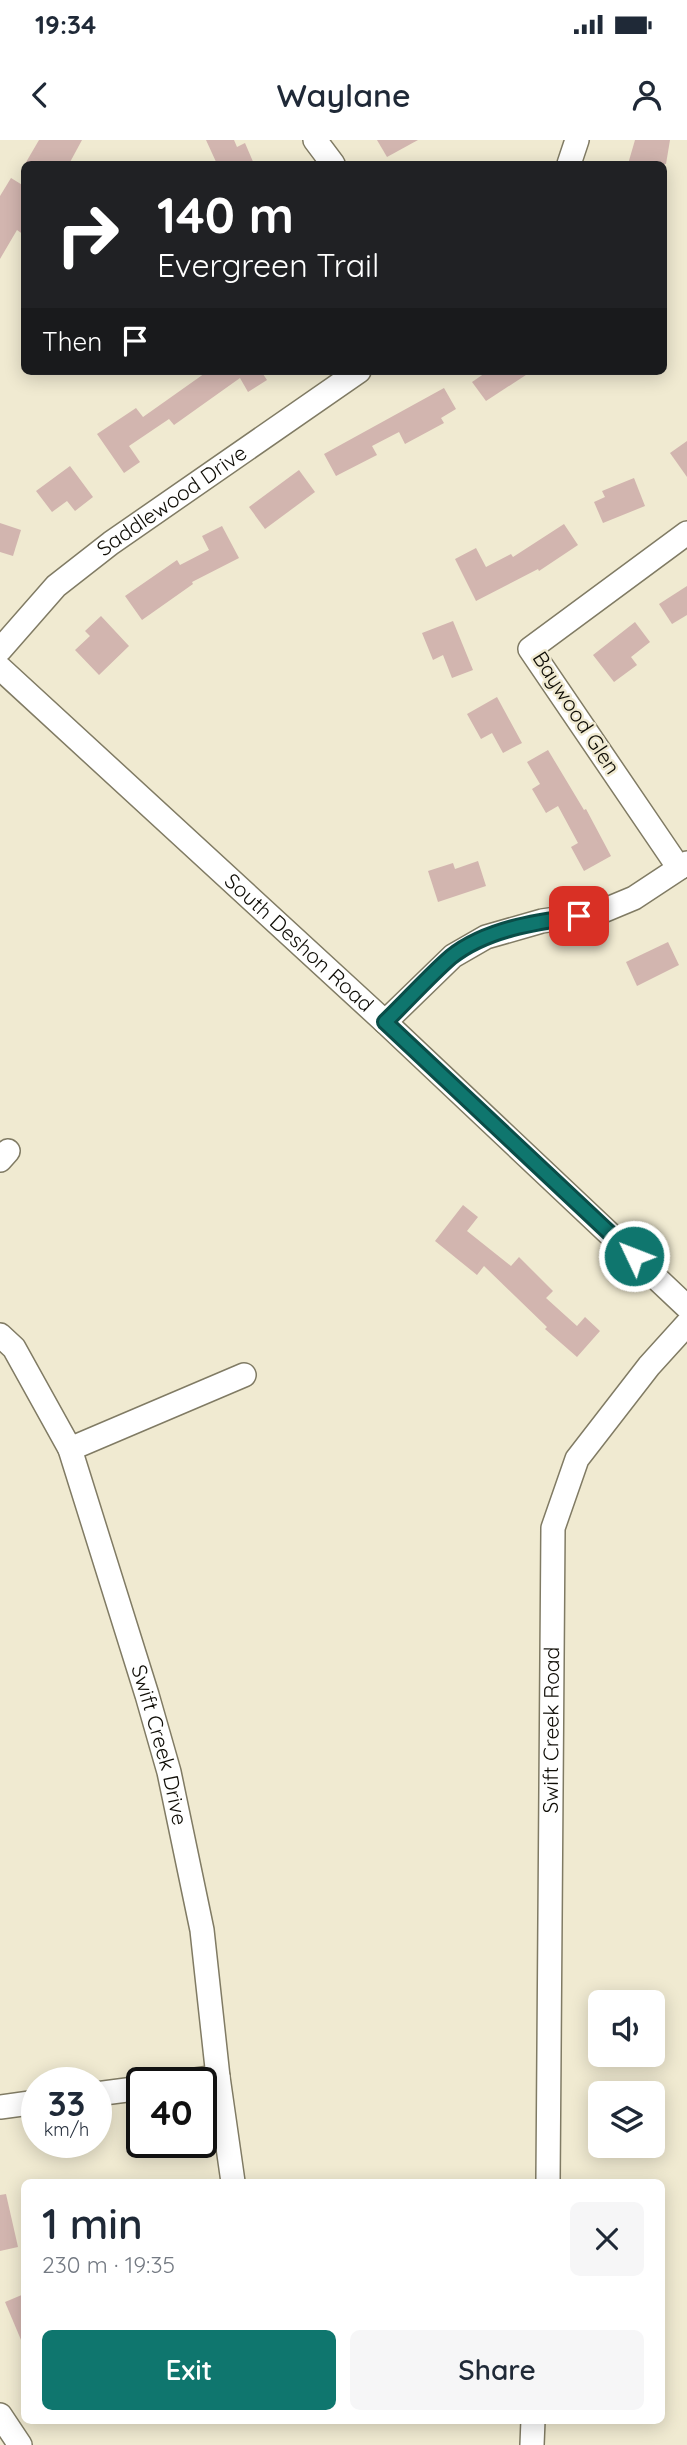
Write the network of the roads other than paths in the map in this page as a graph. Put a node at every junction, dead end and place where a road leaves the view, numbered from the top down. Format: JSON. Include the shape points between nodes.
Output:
{"nodes":[{"id":1,"x":315,"y":140,"type":"edge"},
{"id":2,"x":577,"y":140,"type":"edge"},
{"id":3,"x":331,"y":161,"type":"edge"},
{"id":4,"x":570,"y":161,"type":"edge"},
{"id":5,"x":353,"y":375,"type":"edge"},
{"id":6,"x":687,"y":533,"type":"edge"},
{"id":7,"x":0,"y":650,"type":"edge"},
{"id":8,"x":0,"y":668,"type":"edge"},
{"id":9,"x":683,"y":865,"type":"edge"},
{"id":10,"x":385,"y":1022,"type":"junction"},
{"id":11,"x":687,"y":1307,"type":"edge"},
{"id":12,"x":687,"y":1324,"type":"edge"},
{"id":13,"x":0,"y":1335,"type":"edge"},
{"id":14,"x":244,"y":1375,"type":"dead end"},
{"id":15,"x":70,"y":1449,"type":"junction"},
{"id":16,"x":218,"y":2077,"type":"joint"},
{"id":17,"x":21,"y":2104,"type":"edge"},
{"id":18,"x":0,"y":2107,"type":"edge"},
{"id":19,"x":233,"y":2179,"type":"edge"},
{"id":20,"x":548,"y":2179,"type":"edge"},
{"id":21,"x":0,"y":2415,"type":"edge"},
{"id":22,"x":533,"y":2424,"type":"edge"},
{"id":23,"x":20,"y":2445,"type":"edge"},
{"id":24,"x":532,"y":2445,"type":"edge"}],
"edges":[{"from":1,"to":3,"type":"street"},
{"from":2,"to":4,"type":"street"},
{"from":5,"to":7,"type":"street","name":"Saddlewood Drive","via":[[93,557],[56,586]]},
{"from":6,"to":9,"type":"street","name":"Baywood Glen","via":[[530,649]]},
{"from":8,"to":10,"type":"street","name":"South Deshon Road"},
{"from":9,"to":10,"type":"street","via":[[634,898],[598,913],[541,921],[486,937],[453,956]]},
{"from":10,"to":11,"type":"street","name":"South Deshon Road"},
{"from":12,"to":20,"type":"street","name":"Swift Creek Road","via":[[577,1459],[553,1528]]},
{"from":13,"to":15,"type":"street","name":"Swift Creek Drive","via":[[13,1348]]},
{"from":14,"to":15,"type":"street"},
{"from":15,"to":16,"type":"street","name":"Swift Creek Drive","via":[[169,1772],[202,1930]]},
{"from":16,"to":19,"type":"street","name":"Swift Creek Drive"},
{"from":17,"to":18,"type":"street"},
{"from":21,"to":23,"type":"street"},
{"from":22,"to":24,"type":"street"}]}
